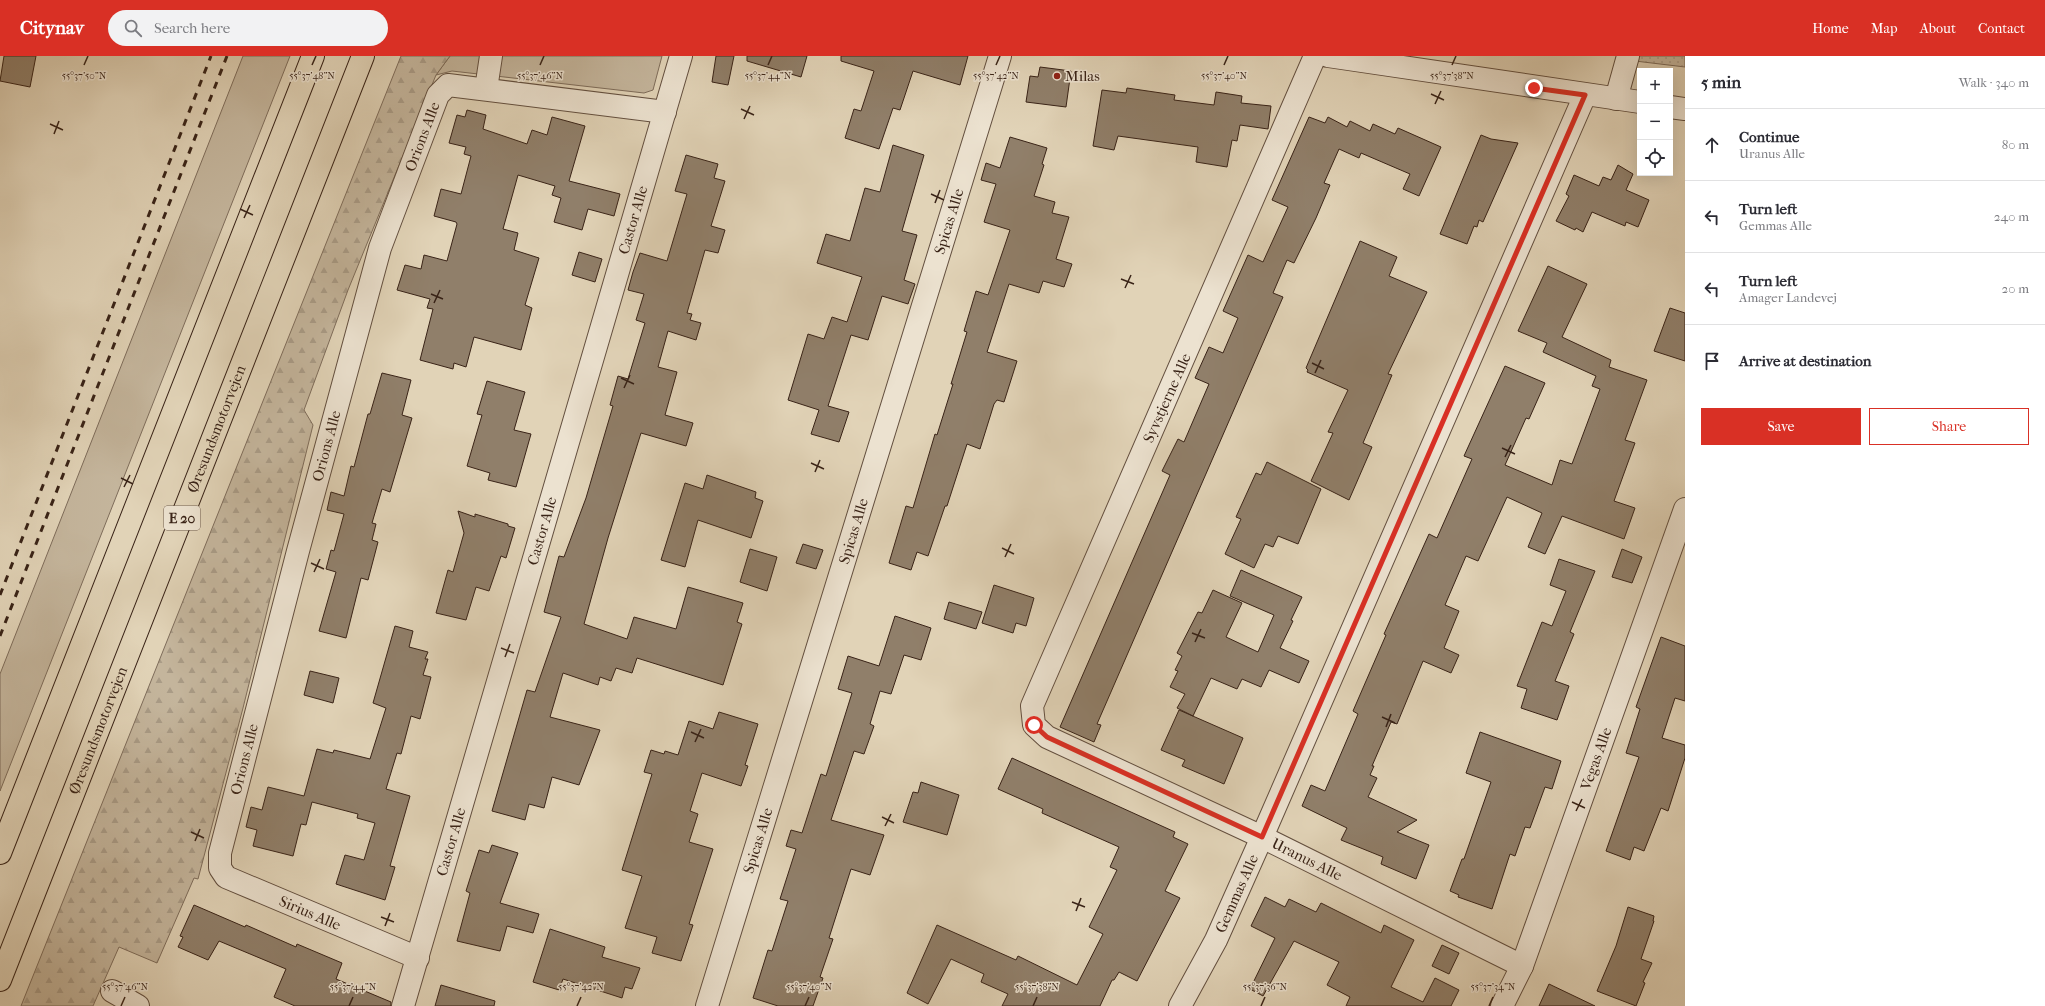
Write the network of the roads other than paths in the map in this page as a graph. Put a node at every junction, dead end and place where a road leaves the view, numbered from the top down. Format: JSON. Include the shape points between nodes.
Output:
{"nodes":[{"id":1,"x":313,"y":56,"type":"edge"},
{"id":2,"x":363,"y":56,"type":"edge"},
{"id":3,"x":491,"y":56,"type":"edge"},
{"id":4,"x":682,"y":56,"type":"edge"},
{"id":5,"x":1000,"y":56,"type":"edge"},
{"id":6,"x":1315,"y":56,"type":"edge"},
{"id":7,"x":1328,"y":56,"type":"edge"},
{"id":8,"x":1628,"y":56,"type":"edge"},
{"id":9,"x":1388,"y":61,"type":"edge"},
{"id":10,"x":486,"y":89,"type":"junction"},
{"id":11,"x":1585,"y":95,"type":"junction"},
{"id":12,"x":1616,"y":99,"type":"junction"},
{"id":13,"x":1637,"y":102,"type":"edge"},
{"id":14,"x":1673,"y":107,"type":"edge"},
{"id":15,"x":1685,"y":109,"type":"edge"},
{"id":16,"x":665,"y":112,"type":"junction"},
{"id":17,"x":1685,"y":510,"type":"edge"},
{"id":18,"x":1047,"y":737,"type":"joint"},
{"id":19,"x":1262,"y":837,"type":"junction"},
{"id":20,"x":0,"y":853,"type":"edge"},
{"id":21,"x":220,"y":853,"type":"joint"},
{"id":22,"x":418,"y":958,"type":"junction"},
{"id":23,"x":1522,"y":966,"type":"junction"},
{"id":24,"x":0,"y":980,"type":"edge"},
{"id":25,"x":112,"y":991,"type":"dead end"},
{"id":26,"x":138,"y":1006,"type":"edge"},
{"id":27,"x":403,"y":1006,"type":"edge"},
{"id":28,"x":707,"y":1006,"type":"edge"},
{"id":29,"x":1180,"y":1006,"type":"edge"},
{"id":30,"x":1502,"y":1006,"type":"edge"}],
"edges":[{"from":1,"to":20,"type":"highway"},
{"from":2,"to":24,"type":"highway","name":"Øresundsmotorvejen","number":"E 20"},
{"from":3,"to":10,"type":"street"},
{"from":4,"to":16,"type":"street","name":"Castor Alle"},
{"from":5,"to":28,"type":"street","name":"Spicas Alle"},
{"from":6,"to":18,"type":"street","name":"Syvstjerne Alle","via":[[1032,706],[1034,725]]},
{"from":7,"to":9,"type":"street"},
{"from":8,"to":12,"type":"street"},
{"from":9,"to":11,"type":"street"},
{"from":10,"to":16,"type":"street","name":"Orions Alle"},
{"from":10,"to":21,"type":"street","name":"Orions Alle","via":[[448,85],[438,95],[380,248]]},
{"from":11,"to":12,"type":"street"},
{"from":11,"to":19,"type":"street","name":"Gemmas Alle"},
{"from":12,"to":13,"type":"street"},
{"from":14,"to":15,"type":"street"},
{"from":16,"to":22,"type":"street","name":"Castor Alle"},
{"from":17,"to":23,"type":"street","name":"Vegas Alle"},
{"from":18,"to":19,"type":"street","name":"Uranus Alle"},
{"from":19,"to":23,"type":"street","name":"Uranus Alle"},
{"from":19,"to":29,"type":"street","name":"Gemmas Alle","via":[[1216,940]]},
{"from":21,"to":22,"type":"street","name":"Sirius Alle","via":[[220,868],[226,877]]},
{"from":22,"to":27,"type":"street","name":"Castor Alle"},
{"from":23,"to":30,"type":"street","name":"Vegas Alle"},
{"from":25,"to":26,"type":"street"}]}
